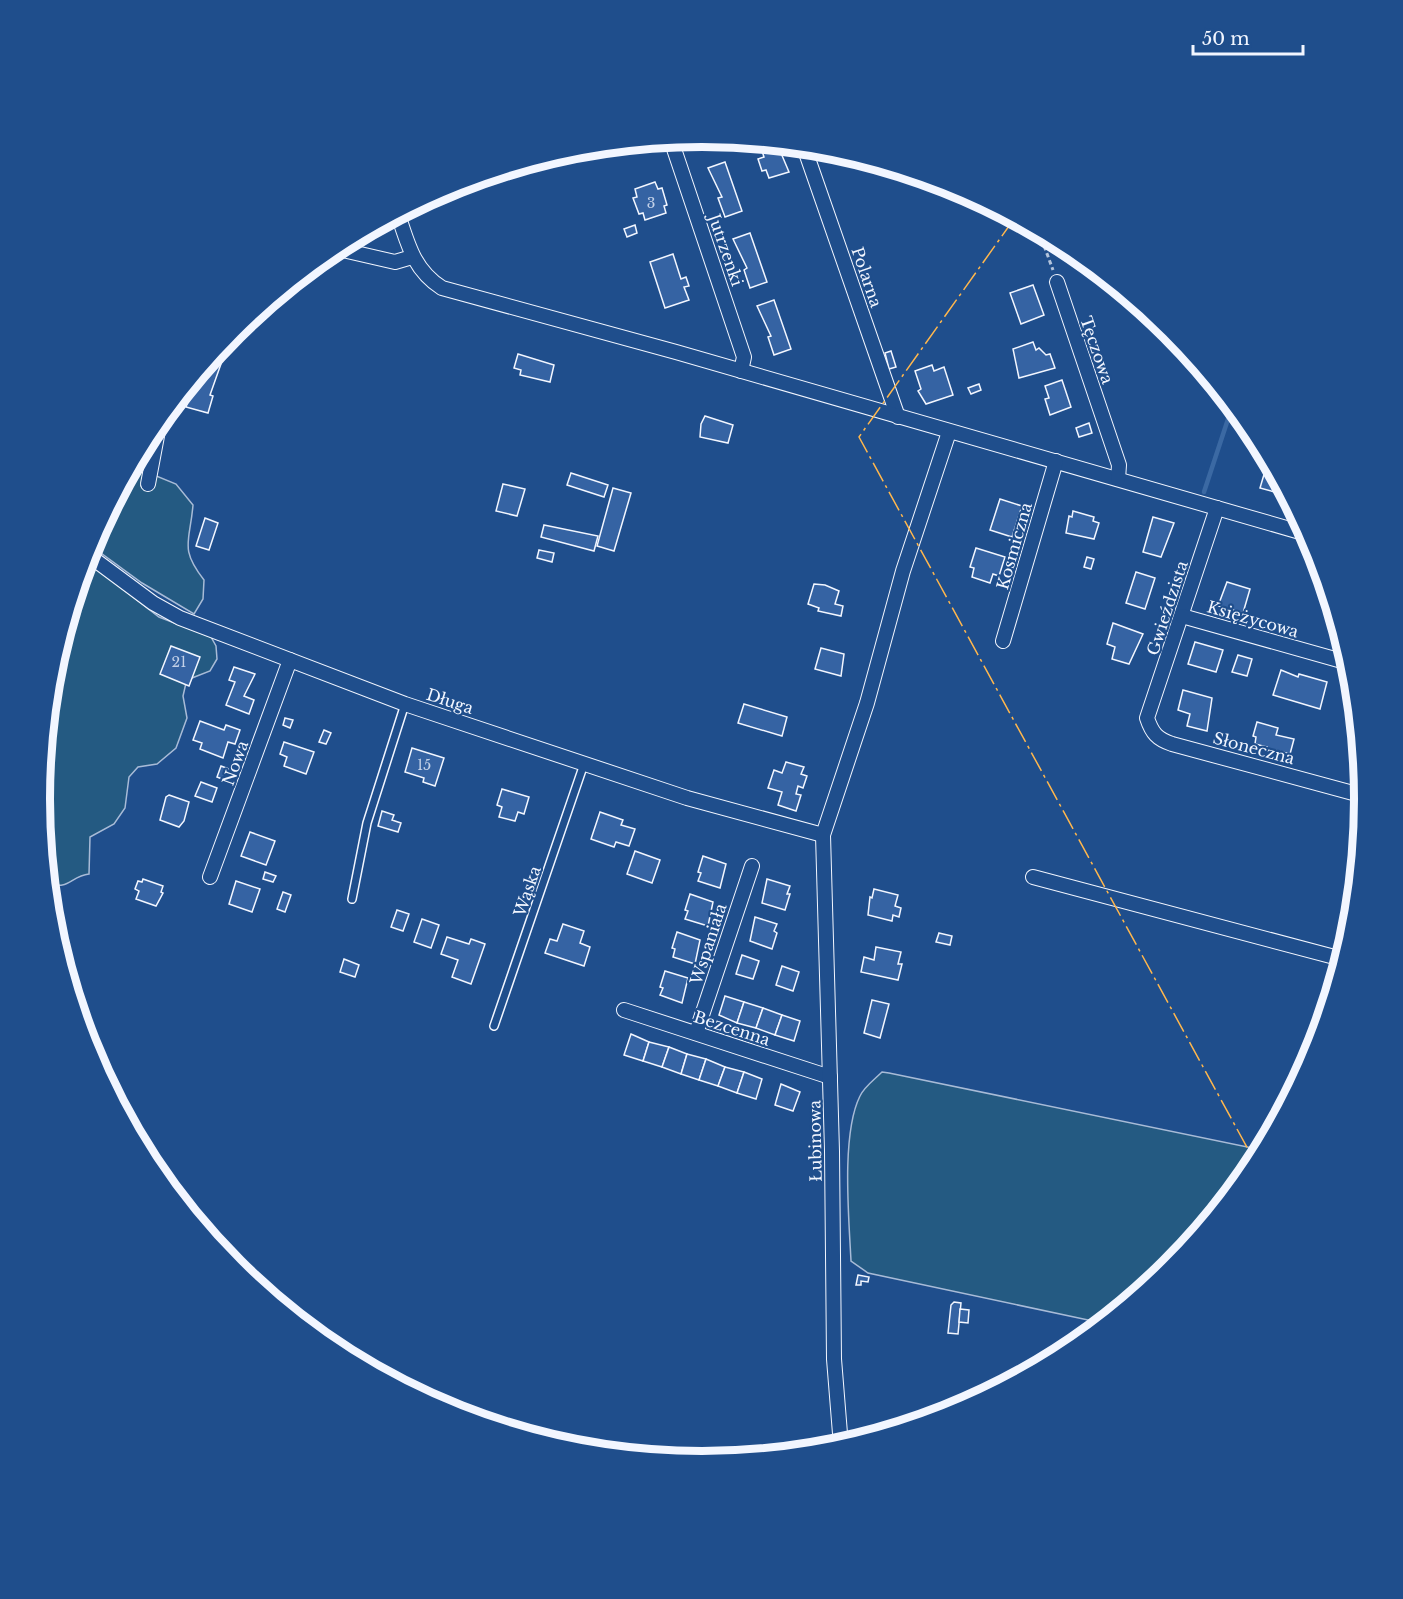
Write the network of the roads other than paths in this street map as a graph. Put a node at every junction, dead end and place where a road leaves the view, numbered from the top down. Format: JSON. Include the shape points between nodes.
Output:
{"nodes":[{"id":1,"x":674,"y":148,"type":"edge"},
{"id":2,"x":807,"y":156,"type":"edge"},
{"id":3,"x":401,"y":222,"type":"edge"},
{"id":4,"x":349,"y":251,"type":"edge"},
{"id":5,"x":412,"y":257,"type":"junction"},
{"id":6,"x":1057,"y":282,"type":"road end"},
{"id":7,"x":741,"y":371,"type":"junction"},
{"id":8,"x":898,"y":417,"type":"junction"},
{"id":9,"x":950,"y":432,"type":"junction"},
{"id":10,"x":156,"y":442,"type":"edge"},
{"id":11,"x":1056,"y":461,"type":"junction"},
{"id":12,"x":1118,"y":480,"type":"junction"},
{"id":13,"x":148,"y":484,"type":"dead end"},
{"id":14,"x":1217,"y":508,"type":"junction"},
{"id":15,"x":1295,"y":531,"type":"edge"},
{"id":16,"x":95,"y":560,"type":"edge"},
{"id":17,"x":1182,"y":616,"type":"junction"},
{"id":18,"x":1003,"y":641,"type":"dead end"},
{"id":19,"x":290,"y":660,"type":"junction"},
{"id":20,"x":1338,"y":660,"type":"edge"},
{"id":21,"x":405,"y":704,"type":"junction"},
{"id":22,"x":1148,"y":718,"type":"joint"},
{"id":23,"x":584,"y":764,"type":"junction"},
{"id":24,"x":1354,"y":793,"type":"edge"},
{"id":25,"x":824,"y":835,"type":"junction"},
{"id":26,"x":752,"y":866,"type":"dead end"},
{"id":27,"x":210,"y":877,"type":"dead end"},
{"id":28,"x":1033,"y":877,"type":"dead end"},
{"id":29,"x":352,"y":899,"type":"dead end"},
{"id":30,"x":1334,"y":957,"type":"edge"},
{"id":31,"x":624,"y":1010,"type":"dead end"},
{"id":32,"x":494,"y":1026,"type":"dead end"},
{"id":33,"x":696,"y":1033,"type":"junction"},
{"id":34,"x":830,"y":1077,"type":"junction"},
{"id":35,"x":840,"y":1436,"type":"edge"}],
"edges":[{"from":1,"to":7,"type":"street","name":"Jutrzenki","via":[[744,357]]},
{"from":2,"to":8,"type":"street","name":"Polarna"},
{"from":3,"to":5,"type":"street"},
{"from":4,"to":5,"type":"street","via":[[395,262]]},
{"from":5,"to":7,"type":"street","via":[[429,280],[442,288]]},
{"from":6,"to":12,"type":"street","name":"Tęczowa","via":[[1119,465]]},
{"from":7,"to":8,"type":"street"},
{"from":8,"to":9,"type":"street"},
{"from":9,"to":11,"type":"street"},
{"from":9,"to":25,"type":"street","name":"Łubinowa","via":[[903,571],[867,703]]},
{"from":10,"to":13,"type":"street"},
{"from":11,"to":12,"type":"street"},
{"from":11,"to":18,"type":"street","name":"Kosmiczna"},
{"from":12,"to":14,"type":"street"},
{"from":14,"to":15,"type":"street"},
{"from":14,"to":17,"type":"street","name":"Gwieździsta"},
{"from":16,"to":19,"type":"street","name":"Długa","via":[[180,618]]},
{"from":17,"to":20,"type":"street","name":"Księżycowa"},
{"from":17,"to":22,"type":"street","name":"Gwieździsta"},
{"from":19,"to":21,"type":"street","name":"Długa"},
{"from":19,"to":27,"type":"street","name":"Nowa"},
{"from":21,"to":23,"type":"street","name":"Długa"},
{"from":21,"to":29,"type":"lane","via":[[367,823]]},
{"from":22,"to":24,"type":"street","name":"Słoneczna","via":[[1159,740]]},
{"from":23,"to":25,"type":"street","name":"Długa","via":[[687,798]]},
{"from":23,"to":32,"type":"lane","name":"Wąska"},
{"from":25,"to":34,"type":"street","name":"Łubinowa"},
{"from":26,"to":33,"type":"street","name":"Wspaniała"},
{"from":28,"to":30,"type":"street"},
{"from":31,"to":33,"type":"street","name":"Bezcenna"},
{"from":33,"to":34,"type":"street","name":"Bezcenna"},
{"from":34,"to":35,"type":"street","name":"Łubinowa","via":[[834,1359]]}]}
